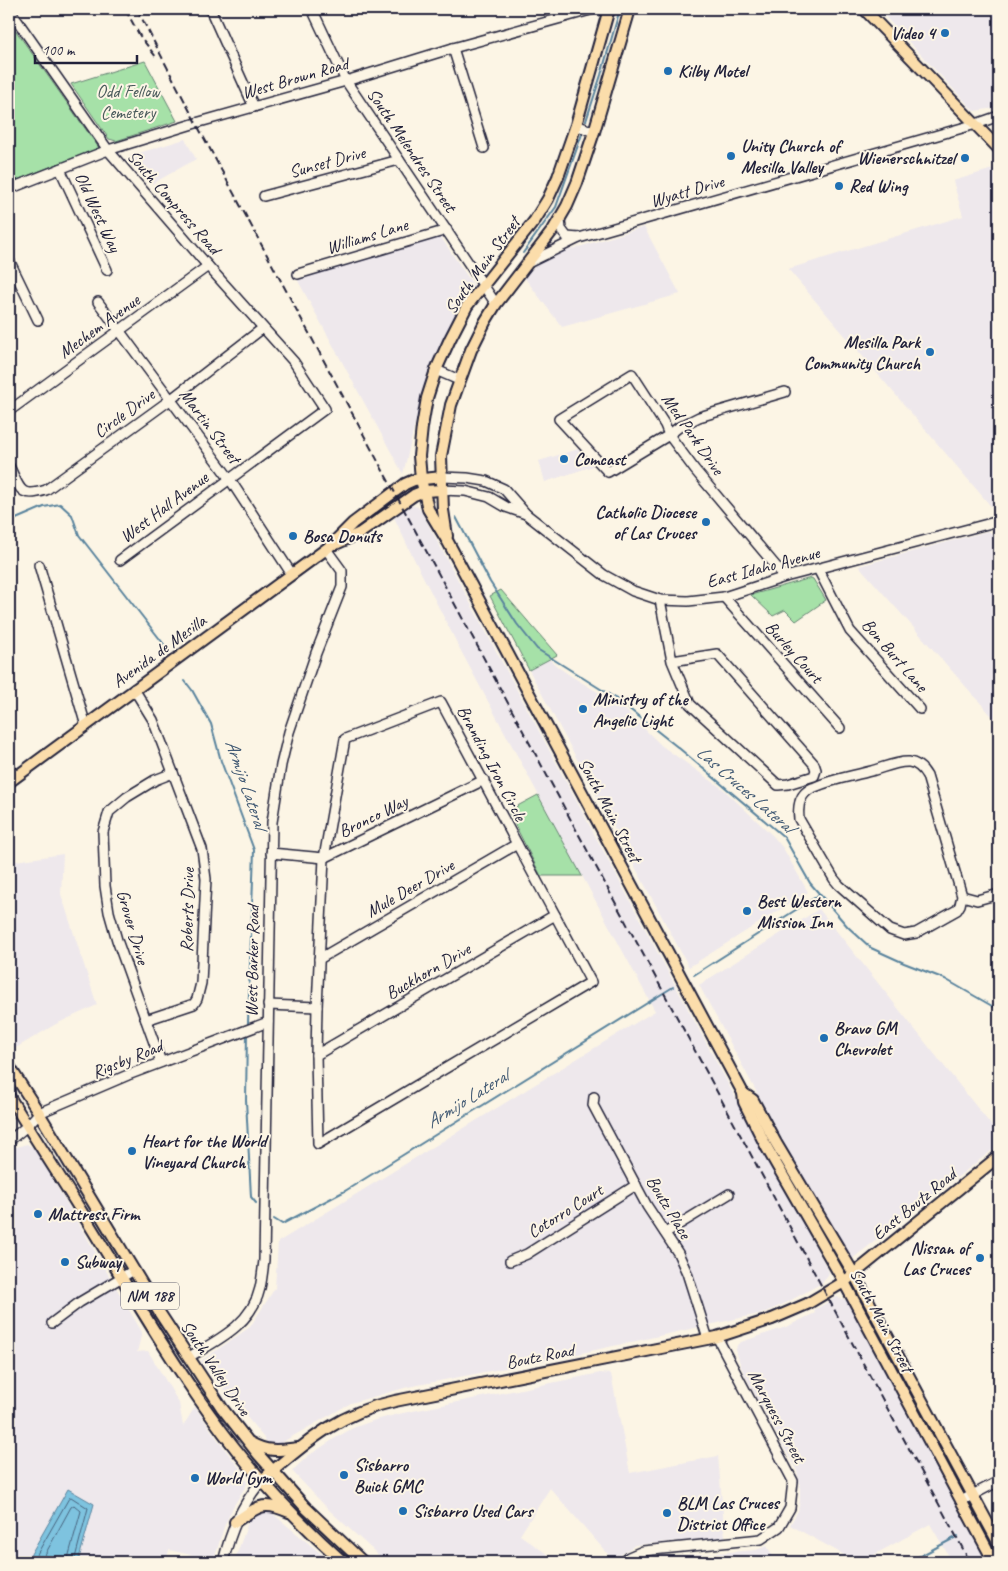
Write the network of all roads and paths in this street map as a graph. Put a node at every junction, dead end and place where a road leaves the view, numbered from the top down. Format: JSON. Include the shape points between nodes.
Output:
{"nodes":[{"id":1,"x":9,"y":9,"type":"edge"},
{"id":2,"x":210,"y":9,"type":"edge"},
{"id":3,"x":312,"y":9,"type":"edge"},
{"id":4,"x":594,"y":9,"type":"edge"},
{"id":5,"x":609,"y":9,"type":"edge"},
{"id":6,"x":630,"y":9,"type":"edge"},
{"id":7,"x":864,"y":9,"type":"edge"},
{"id":8,"x":453,"y":48,"type":"junction"},
{"id":9,"x":346,"y":81,"type":"junction"},
{"id":10,"x":254,"y":107,"type":"junction"},
{"id":11,"x":999,"y":116,"type":"edge"},
{"id":12,"x":976,"y":124,"type":"junction"},
{"id":13,"x":576,"y":125,"type":"junction"},
{"id":14,"x":594,"y":132,"type":"junction"},
{"id":15,"x":484,"y":148,"type":"dead end"},
{"id":16,"x":999,"y":149,"type":"edge"},
{"id":17,"x":108,"y":150,"type":"junction"},
{"id":18,"x":399,"y":160,"type":"junction"},
{"id":19,"x":60,"y":169,"type":"junction"},
{"id":20,"x":9,"y":189,"type":"edge"},
{"id":21,"x":264,"y":196,"type":"dead end"},
{"id":22,"x":560,"y":219,"type":"junction"},
{"id":23,"x":446,"y":230,"type":"junction"},
{"id":24,"x":579,"y":238,"type":"junction"},
{"id":25,"x":9,"y":260,"type":"edge"},
{"id":26,"x":530,"y":262,"type":"junction"},
{"id":27,"x":208,"y":266,"type":"junction"},
{"id":28,"x":107,"y":270,"type":"dead end"},
{"id":29,"x":298,"y":274,"type":"dead end"},
{"id":30,"x":484,"y":287,"type":"junction"},
{"id":31,"x":98,"y":302,"type":"dead end"},
{"id":32,"x":496,"y":304,"type":"junction"},
{"id":33,"x":38,"y":320,"type":"dead end"},
{"id":34,"x":264,"y":328,"type":"junction"},
{"id":35,"x":120,"y":331,"type":"junction"},
{"id":36,"x":436,"y":370,"type":"junction"},
{"id":37,"x":459,"y":380,"type":"junction"},
{"id":38,"x":785,"y":392,"type":"dead end"},
{"id":39,"x":170,"y":400,"type":"junction"},
{"id":40,"x":325,"y":408,"type":"joint"},
{"id":41,"x":9,"y":411,"type":"edge"},
{"id":42,"x":669,"y":435,"type":"junction"},
{"id":43,"x":9,"y":466,"type":"edge"},
{"id":44,"x":442,"y":477,"type":"junction"},
{"id":45,"x":229,"y":478,"type":"junction"},
{"id":46,"x":422,"y":479,"type":"junction"},
{"id":47,"x":442,"y":490,"type":"junction"},
{"id":48,"x":424,"y":491,"type":"junction"},
{"id":49,"x":526,"y":514,"type":"junction"},
{"id":50,"x":999,"y":523,"type":"edge"},
{"id":51,"x":448,"y":542,"type":"junction"},
{"id":52,"x":328,"y":548,"type":"junction"},
{"id":53,"x":120,"y":560,"type":"dead end"},
{"id":54,"x":39,"y":565,"type":"dead end"},
{"id":55,"x":818,"y":569,"type":"junction"},
{"id":56,"x":292,"y":574,"type":"junction"},
{"id":57,"x":785,"y":577,"type":"junction"},
{"id":58,"x":724,"y":597,"type":"junction"},
{"id":59,"x":660,"y":600,"type":"junction"},
{"id":60,"x":672,"y":661,"type":"junction"},
{"id":61,"x":134,"y":689,"type":"junction"},
{"id":62,"x":920,"y":709,"type":"dead end"},
{"id":63,"x":86,"y":726,"type":"junction"},
{"id":64,"x":840,"y":728,"type":"dead end"},
{"id":65,"x":9,"y":768,"type":"edge"},
{"id":66,"x":173,"y":773,"type":"junction"},
{"id":67,"x":12,"y":780,"type":"edge"},
{"id":68,"x":484,"y":780,"type":"junction"},
{"id":69,"x":517,"y":844,"type":"junction"},
{"id":70,"x":271,"y":853,"type":"junction"},
{"id":71,"x":324,"y":858,"type":"junction"},
{"id":72,"x":999,"y":894,"type":"edge"},
{"id":73,"x":962,"y":896,"type":"junction"},
{"id":74,"x":556,"y":915,"type":"junction"},
{"id":75,"x":319,"y":959,"type":"junction"},
{"id":76,"x":268,"y":1005,"type":"junction"},
{"id":77,"x":317,"y":1007,"type":"junction"},
{"id":78,"x":146,"y":1020,"type":"junction"},
{"id":79,"x":268,"y":1022,"type":"junction"},
{"id":80,"x":316,"y":1055,"type":"junction"},
{"id":81,"x":161,"y":1062,"type":"junction"},
{"id":82,"x":9,"y":1066,"type":"edge"},
{"id":83,"x":743,"y":1093,"type":"junction"},
{"id":84,"x":9,"y":1096,"type":"edge"},
{"id":85,"x":594,"y":1096,"type":"dead end"},
{"id":86,"x":39,"y":1113,"type":"junction"},
{"id":87,"x":27,"y":1126,"type":"junction"},
{"id":88,"x":9,"y":1141,"type":"edge"},
{"id":89,"x":999,"y":1156,"type":"edge"},
{"id":90,"x":636,"y":1185,"type":"junction"},
{"id":91,"x":729,"y":1194,"type":"dead end"},
{"id":92,"x":665,"y":1234,"type":"junction"},
{"id":93,"x":510,"y":1261,"type":"dead end"},
{"id":94,"x":134,"y":1270,"type":"junction"},
{"id":95,"x":854,"y":1274,"type":"junction"},
{"id":96,"x":122,"y":1277,"type":"junction"},
{"id":97,"x":844,"y":1282,"type":"junction"},
{"id":98,"x":825,"y":1293,"type":"joint"},
{"id":99,"x":52,"y":1323,"type":"dead end"},
{"id":100,"x":712,"y":1338,"type":"junction"},
{"id":101,"x":189,"y":1358,"type":"junction"},
{"id":102,"x":248,"y":1442,"type":"junction"},
{"id":103,"x":300,"y":1448,"type":"junction"},
{"id":104,"x":273,"y":1471,"type":"junction"},
{"id":105,"x":262,"y":1480,"type":"junction"},
{"id":106,"x":999,"y":1481,"type":"edge"},
{"id":107,"x":973,"y":1495,"type":"junction"},
{"id":108,"x":961,"y":1501,"type":"junction"},
{"id":109,"x":292,"y":1513,"type":"junction"},
{"id":110,"x":235,"y":1522,"type":"junction"},
{"id":111,"x":999,"y":1544,"type":"edge"},
{"id":112,"x":223,"y":1562,"type":"edge"},
{"id":113,"x":343,"y":1562,"type":"edge"},
{"id":114,"x":364,"y":1562,"type":"edge"},
{"id":115,"x":624,"y":1562,"type":"edge"},
{"id":116,"x":994,"y":1562,"type":"edge"}],
"edges":[{"from":1,"to":17,"type":"street","name":"South Compress Road"},
{"from":2,"to":10,"type":"street"},
{"from":3,"to":9,"type":"street","name":"South Melendres Street"},
{"from":4,"to":8,"type":"street","name":"West Brown Road"},
{"from":5,"to":13,"type":"main road","name":"South Main Street"},
{"from":6,"to":14,"type":"main road","name":"South Main Street"},
{"from":7,"to":12,"type":"main road"},
{"from":8,"to":9,"type":"street","name":"West Brown Road"},
{"from":8,"to":15,"type":"street"},
{"from":9,"to":10,"type":"street","name":"West Brown Road"},
{"from":9,"to":18,"type":"street","name":"South Melendres Street"},
{"from":10,"to":17,"type":"street","name":"West Brown Road"},
{"from":11,"to":12,"type":"street","name":"Wyatt Drive"},
{"from":12,"to":16,"type":"main road"},
{"from":12,"to":24,"type":"street","name":"Wyatt Drive"},
{"from":13,"to":14,"type":"street"},
{"from":13,"to":30,"type":"main road","name":"South Main Street","via":[[548,199]]},
{"from":14,"to":22,"type":"main road","name":"South Main Street","via":[[577,183]]},
{"from":17,"to":19,"type":"street","name":"West Brown Road"},
{"from":17,"to":27,"type":"street","name":"South Compress Road"},
{"from":18,"to":21,"type":"street","name":"Sunset Drive"},
{"from":18,"to":23,"type":"street","name":"South Melendres Street"},
{"from":19,"to":20,"type":"street","name":"West Brown Road"},
{"from":19,"to":28,"type":"street","name":"Old West Way"},
{"from":22,"to":24,"type":"street","via":[[561,229],[567,237]]},
{"from":22,"to":26,"type":"main road","name":"South Main Street"},
{"from":23,"to":29,"type":"street","name":"Williams Lane"},
{"from":23,"to":30,"type":"street","name":"South Melendres Street"},
{"from":24,"to":26,"type":"street","name":"Wyatt Drive"},
{"from":25,"to":33,"type":"street"},
{"from":26,"to":32,"type":"main road","name":"South Main Street"},
{"from":27,"to":34,"type":"street","name":"South Compress Road"},
{"from":27,"to":35,"type":"street","name":"Mechem Avenue"},
{"from":30,"to":32,"type":"street","name":"South Melendres Street"},
{"from":30,"to":36,"type":"main road","name":"South Main Street","via":[[467,306]]},
{"from":31,"to":35,"type":"street","name":"Martin Street"},
{"from":32,"to":37,"type":"main road","name":"South Main Street"},
{"from":34,"to":39,"type":"street","name":"Circle Drive"},
{"from":34,"to":40,"type":"street","name":"South Compress Road","via":[[294,362]]},
{"from":35,"to":39,"type":"street","name":"Martin Street"},
{"from":35,"to":41,"type":"street","name":"Mechem Avenue"},
{"from":36,"to":37,"type":"street"},
{"from":36,"to":46,"type":"main road","name":"South Main Street","via":[[422,427],[419,456]]},
{"from":37,"to":44,"type":"main road","name":"South Main Street","via":[[445,431]]},
{"from":38,"to":42,"type":"street","via":[[699,417]]},
{"from":39,"to":43,"type":"street","name":"Circle Drive","via":[[46,490],[27,494]]},
{"from":39,"to":45,"type":"street","name":"Martin Street"},
{"from":40,"to":45,"type":"street","name":"West Hall Avenue"},
{"from":42,"to":42,"type":"street","name":"Med Park Drive","via":[[632,374],[559,419],[608,472]]},
{"from":42,"to":57,"type":"street","name":"Med Park Drive"},
{"from":44,"to":46,"type":"main road","name":"Avenida de Mesilla"},
{"from":44,"to":47,"type":"main road","name":"South Main Street"},
{"from":44,"to":49,"type":"street","name":"East Idaho Avenue","via":[[486,481],[504,489]]},
{"from":45,"to":53,"type":"street","name":"West Hall Avenue"},
{"from":45,"to":56,"type":"street","name":"Martin Street"},
{"from":46,"to":48,"type":"main road","name":"South Main Street"},
{"from":46,"to":52,"type":"main road","name":"Avenida de Mesilla","via":[[394,491],[353,523]]},
{"from":47,"to":48,"type":"main road","name":"Avenida de Mesilla"},
{"from":47,"to":49,"type":"street","name":"East Idaho Avenue","via":[[488,497]]},
{"from":47,"to":51,"type":"main road","name":"South Main Street"},
{"from":48,"to":51,"type":"main road","name":"South Main Street","via":[[428,509]]},
{"from":48,"to":52,"type":"main road","name":"Avenida de Mesilla","via":[[401,503],[360,533]]},
{"from":49,"to":59,"type":"street","name":"East Idaho Avenue","via":[[604,575],[633,591]]},
{"from":50,"to":55,"type":"street","name":"East Idaho Avenue"},
{"from":51,"to":83,"type":"main road","name":"South Main Street"},
{"from":52,"to":56,"type":"main road","name":"Avenida de Mesilla"},
{"from":52,"to":70,"type":"street","name":"West Barker Road","via":[[342,572],[342,587],[289,732],[276,792]]},
{"from":54,"to":63,"type":"street"},
{"from":55,"to":57,"type":"street","name":"East Idaho Avenue"},
{"from":55,"to":62,"type":"street","name":"Bon Burt Lane","via":[[850,631]]},
{"from":56,"to":61,"type":"main road","name":"Avenida de Mesilla"},
{"from":57,"to":58,"type":"street","name":"East Idaho Avenue"},
{"from":58,"to":59,"type":"street","name":"East Idaho Avenue"},
{"from":58,"to":64,"type":"street","name":"Burley Court"},
{"from":59,"to":60,"type":"street"},
{"from":60,"to":60,"type":"street","via":[[717,654],[814,764],[814,776],[778,785],[690,704]]},
{"from":61,"to":63,"type":"main road","name":"Avenida de Mesilla"},
{"from":61,"to":66,"type":"street","name":"Roberts Drive","via":[[153,720]]},
{"from":63,"to":67,"type":"main road","name":"Avenida de Mesilla"},
{"from":65,"to":67,"type":"street"},
{"from":66,"to":78,"type":"street","name":"Roberts Drive","via":[[202,849],[206,879],[202,983],[194,1004]]},
{"from":66,"to":78,"type":"street","name":"Grover Drive","via":[[154,780],[127,797],[110,812],[103,832],[109,912]]},
{"from":68,"to":69,"type":"street","name":"Branding Iron Circle"},
{"from":68,"to":71,"type":"street","name":"Bronco Way"},
{"from":68,"to":71,"type":"street","name":"Branding Iron Circle","via":[[441,702],[345,739]]},
{"from":69,"to":74,"type":"street","name":"Branding Iron Circle"},
{"from":69,"to":75,"type":"street","name":"Mule Deer Drive"},
{"from":70,"to":71,"type":"street","name":"Bronco Way"},
{"from":70,"to":76,"type":"street","name":"West Barker Road"},
{"from":71,"to":75,"type":"street","name":"Branding Iron Circle"},
{"from":72,"to":73,"type":"street","via":[[977,900]]},
{"from":73,"to":73,"type":"street","via":[[927,776],[916,764],[895,764],[830,782],[806,791],[802,797],[798,812],[800,819],[834,879],[890,930],[904,935],[916,933],[957,910]]},
{"from":74,"to":80,"type":"street","name":"Buckhorn Drive"},
{"from":74,"to":80,"type":"street","name":"Branding Iron Circle","via":[[591,982],[318,1144]]},
{"from":75,"to":77,"type":"street","name":"Branding Iron Circle"},
{"from":76,"to":77,"type":"street"},
{"from":76,"to":79,"type":"street","name":"West Barker Road"},
{"from":77,"to":80,"type":"street","name":"Branding Iron Circle"},
{"from":78,"to":81,"type":"street","name":"Grover Drive"},
{"from":79,"to":81,"type":"street","name":"Rigsby Road"},
{"from":79,"to":101,"type":"street","name":"West Barker Road","via":[[264,1260],[260,1289],[247,1315],[232,1332]]},
{"from":81,"to":86,"type":"street","name":"Rigsby Road"},
{"from":82,"to":86,"type":"main road","name":"South Valley Drive","number":"NM 188"},
{"from":83,"to":95,"type":"main road","name":"South Main Street","via":[[752,1100]]},
{"from":83,"to":97,"type":"main road","name":"South Main Street","via":[[744,1102],[767,1148]]},
{"from":84,"to":87,"type":"main road","name":"South Valley Drive","number":"NM 188"},
{"from":85,"to":90,"type":"street","name":"Boutz Place","via":[[593,1105]]},
{"from":86,"to":87,"type":"street","name":"Rigsby Road"},
{"from":86,"to":94,"type":"main road","name":"South Valley Drive","number":"NM 188"},
{"from":87,"to":88,"type":"street","name":"Rigsby Road"},
{"from":87,"to":96,"type":"main road","name":"South Valley Drive","number":"NM 188"},
{"from":89,"to":95,"type":"main road","name":"East Boutz Road"},
{"from":90,"to":92,"type":"street","name":"Boutz Place"},
{"from":90,"to":93,"type":"street","name":"Cotorro Court","via":[[527,1254]]},
{"from":91,"to":92,"type":"street"},
{"from":92,"to":100,"type":"street","name":"Boutz Place","via":[[678,1253]]},
{"from":94,"to":96,"type":"street"},
{"from":94,"to":101,"type":"main road","name":"South Valley Drive","number":"NM 188"},
{"from":95,"to":97,"type":"main road","name":"East Boutz Road"},
{"from":95,"to":107,"type":"main road","name":"South Main Street"},
{"from":96,"to":99,"type":"street"},
{"from":96,"to":105,"type":"main road","name":"South Valley Drive","number":"NM 188","via":[[211,1416]]},
{"from":97,"to":98,"type":"main road","name":"East Boutz Road"},
{"from":97,"to":108,"type":"main road","name":"South Main Street"},
{"from":98,"to":100,"type":"main road","name":"Boutz Road","via":[[772,1319]]},
{"from":100,"to":103,"type":"main road","name":"Boutz Road","via":[[361,1410],[330,1426]]},
{"from":100,"to":115,"type":"street","name":"Marquess Street","via":[[793,1481],[790,1508],[779,1527],[761,1540],[643,1551]]},
{"from":101,"to":102,"type":"main road","name":"South Valley Drive","number":"NM 188"},
{"from":102,"to":103,"type":"main road","via":[[261,1449],[278,1451]]},
{"from":102,"to":104,"type":"main road","name":"South Valley Drive","number":"NM 188"},
{"from":103,"to":104,"type":"main road","name":"Boutz Road"},
{"from":104,"to":105,"type":"main road","name":"Boutz Road"},
{"from":104,"to":114,"type":"main road","name":"South Valley Drive","number":"NM 188","via":[[306,1508]]},
{"from":105,"to":109,"type":"main road","name":"South Valley Drive","number":"NM 188"},
{"from":105,"to":110,"type":"street"},
{"from":106,"to":107,"type":"street"},
{"from":107,"to":108,"type":"street"},
{"from":107,"to":111,"type":"main road","name":"South Main Street"},
{"from":108,"to":116,"type":"main road","name":"South Main Street"},
{"from":109,"to":110,"type":"main road","via":[[266,1505]]},
{"from":109,"to":113,"type":"main road","name":"South Valley Drive","number":"NM 188"},
{"from":110,"to":112,"type":"street"}]}
